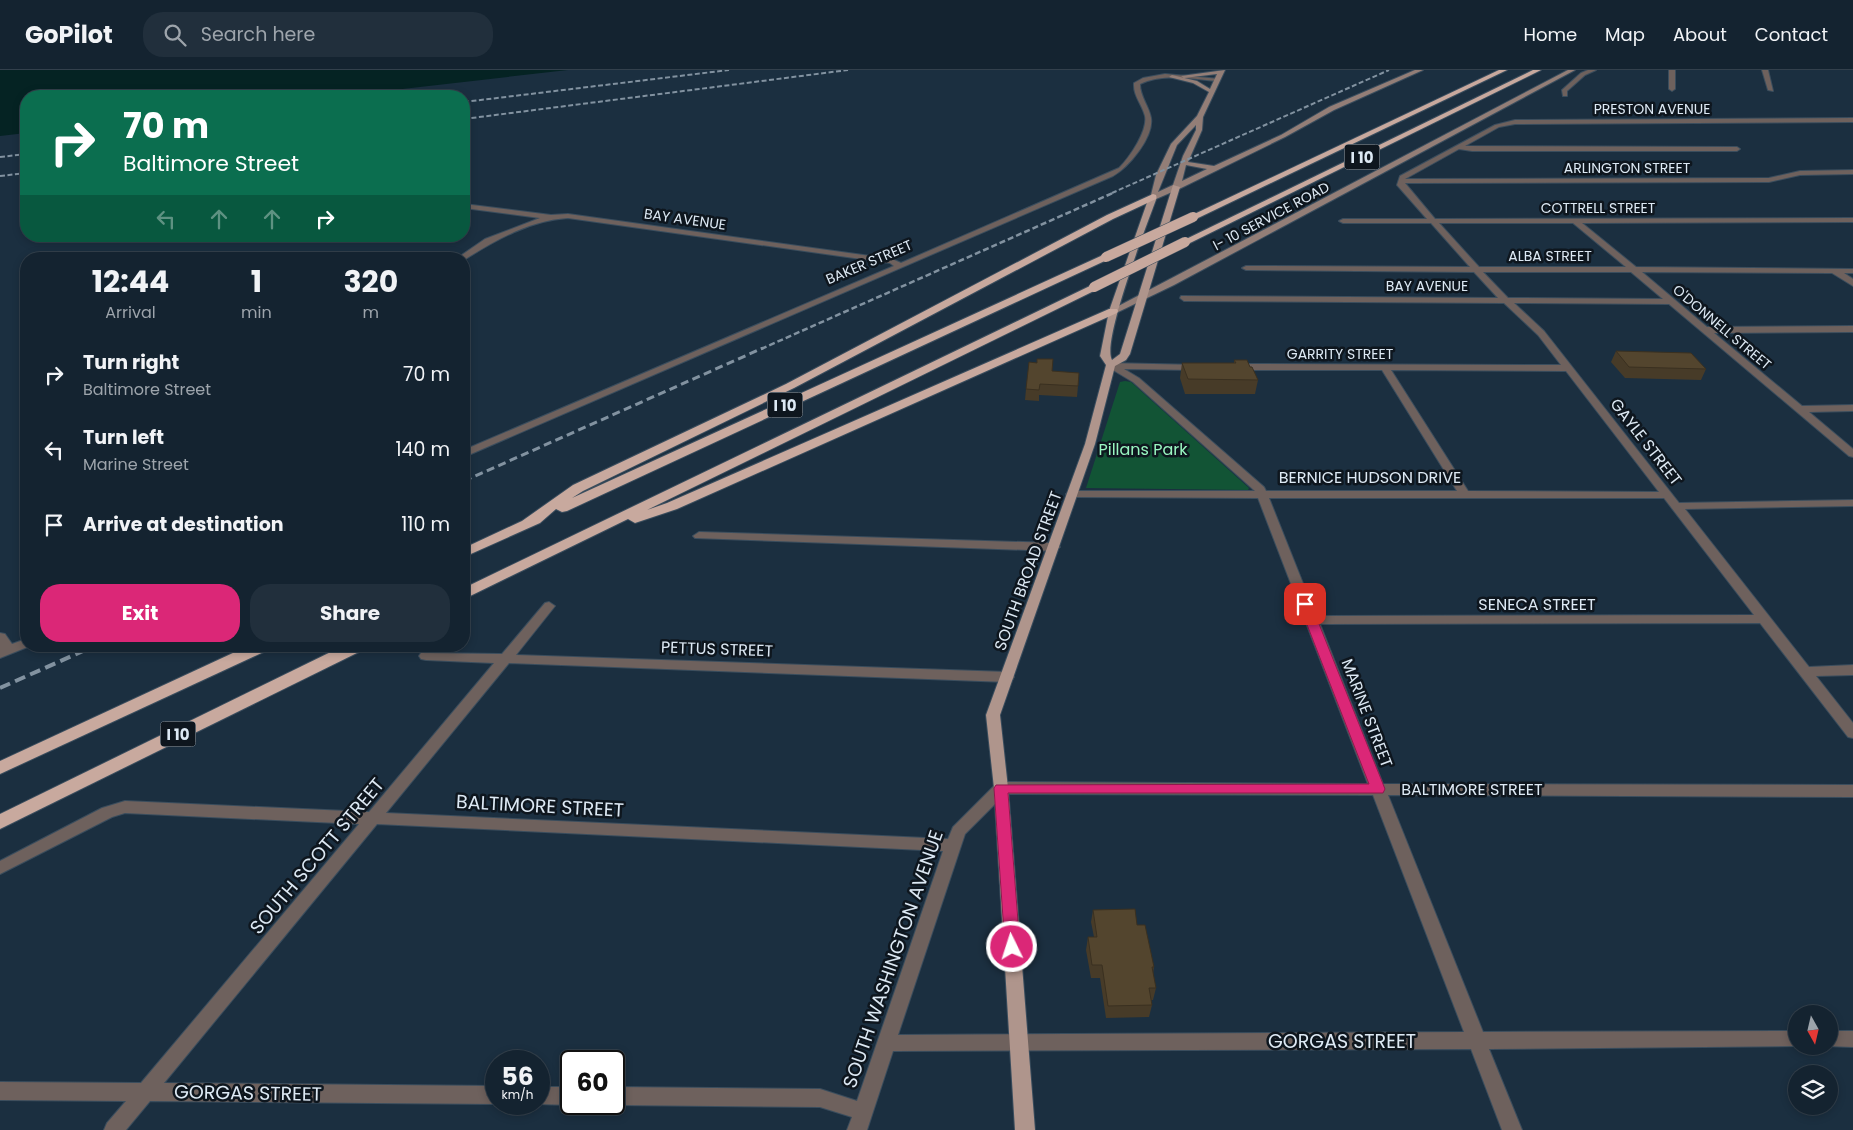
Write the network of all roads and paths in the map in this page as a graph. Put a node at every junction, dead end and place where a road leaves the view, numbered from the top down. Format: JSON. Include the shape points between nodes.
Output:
{"nodes":[{"id":1,"x":1420,"y":70,"type":"edge"},
{"id":2,"x":1504,"y":70,"type":"edge"},
{"id":3,"x":1538,"y":70,"type":"edge"},
{"id":4,"x":1572,"y":70,"type":"edge"},
{"id":5,"x":1593,"y":70,"type":"edge"},
{"id":6,"x":1672,"y":70,"type":"edge"},
{"id":7,"x":1764,"y":70,"type":"edge"},
{"id":8,"x":1220,"y":74,"type":"edge"},
{"id":9,"x":1176,"y":77,"type":"junction"},
{"id":10,"x":1672,"y":89,"type":"dead end"},
{"id":11,"x":1771,"y":90,"type":"dead end"},
{"id":12,"x":1212,"y":92,"type":"junction"},
{"id":13,"x":1565,"y":95,"type":"dead end"},
{"id":14,"x":1200,"y":117,"type":"junction"},
{"id":15,"x":1853,"y":120,"type":"edge"},
{"id":16,"x":1458,"y":147,"type":"junction"},
{"id":17,"x":1737,"y":149,"type":"dead end"},
{"id":18,"x":1184,"y":163,"type":"junction"},
{"id":19,"x":1217,"y":168,"type":"junction"},
{"id":20,"x":1853,"y":172,"type":"edge"},
{"id":21,"x":1401,"y":181,"type":"junction"},
{"id":22,"x":1176,"y":186,"type":"junction"},
{"id":23,"x":1153,"y":197,"type":"junction"},
{"id":24,"x":470,"y":207,"type":"edge"},
{"id":25,"x":551,"y":217,"type":"junction"},
{"id":26,"x":1574,"y":220,"type":"junction"},
{"id":27,"x":1853,"y":220,"type":"edge"},
{"id":28,"x":1434,"y":221,"type":"junction"},
{"id":29,"x":1343,"y":222,"type":"dead end"},
{"id":30,"x":470,"y":253,"type":"edge"},
{"id":31,"x":902,"y":266,"type":"junction"},
{"id":32,"x":1246,"y":268,"type":"dead end"},
{"id":33,"x":1476,"y":269,"type":"junction"},
{"id":34,"x":1632,"y":270,"type":"junction"},
{"id":35,"x":1834,"y":271,"type":"junction"},
{"id":36,"x":1853,"y":271,"type":"edge"},
{"id":37,"x":1853,"y":283,"type":"edge"},
{"id":38,"x":1141,"y":297,"type":"junction"},
{"id":39,"x":1184,"y":298,"type":"dead end"},
{"id":40,"x":1507,"y":300,"type":"junction"},
{"id":41,"x":1670,"y":302,"type":"junction"},
{"id":42,"x":1113,"y":311,"type":"junction"},
{"id":43,"x":1853,"y":329,"type":"edge"},
{"id":44,"x":1703,"y":330,"type":"junction"},
{"id":45,"x":1111,"y":365,"type":"junction"},
{"id":46,"x":1211,"y":367,"type":"edge"},
{"id":47,"x":1230,"y":367,"type":"edge"},
{"id":48,"x":1385,"y":368,"type":"junction"},
{"id":49,"x":1568,"y":368,"type":"junction"},
{"id":50,"x":1853,"y":408,"type":"edge"},
{"id":51,"x":1798,"y":409,"type":"junction"},
{"id":52,"x":470,"y":451,"type":"edge"},
{"id":53,"x":1853,"y":454,"type":"edge"},
{"id":54,"x":1262,"y":493,"type":"junction"},
{"id":55,"x":1072,"y":494,"type":"junction"},
{"id":56,"x":1464,"y":494,"type":"junction"},
{"id":57,"x":1667,"y":495,"type":"junction"},
{"id":58,"x":1853,"y":503,"type":"edge"},
{"id":59,"x":1675,"y":506,"type":"junction"},
{"id":60,"x":526,"y":525,"type":"junction"},
{"id":61,"x":699,"y":536,"type":"dead end"},
{"id":62,"x":1054,"y":547,"type":"junction"},
{"id":63,"x":554,"y":549,"type":"junction"},
{"id":64,"x":470,"y":550,"type":"edge"},
{"id":65,"x":470,"y":591,"type":"edge"},
{"id":66,"x":549,"y":606,"type":"dead end"},
{"id":67,"x":1763,"y":619,"type":"junction"},
{"id":68,"x":1311,"y":620,"type":"junction"},
{"id":69,"x":0,"y":637,"type":"edge"},
{"id":70,"x":20,"y":646,"type":"edge"},
{"id":71,"x":5,"y":652,"type":"edge"},
{"id":72,"x":249,"y":652,"type":"edge"},
{"id":73,"x":345,"y":652,"type":"edge"},
{"id":74,"x":426,"y":656,"type":"dead end"},
{"id":75,"x":508,"y":658,"type":"junction"},
{"id":76,"x":1853,"y":670,"type":"edge"},
{"id":77,"x":1806,"y":672,"type":"junction"},
{"id":78,"x":1007,"y":677,"type":"junction"},
{"id":79,"x":1853,"y":733,"type":"edge"},
{"id":80,"x":0,"y":768,"type":"edge"},
{"id":81,"x":1001,"y":788,"type":"junction"},
{"id":82,"x":1378,"y":789,"type":"junction"},
{"id":83,"x":1853,"y":791,"type":"edge"},
{"id":84,"x":374,"y":819,"type":"junction"},
{"id":85,"x":0,"y":822,"type":"edge"},
{"id":86,"x":953,"y":845,"type":"junction"},
{"id":87,"x":0,"y":868,"type":"edge"},
{"id":88,"x":1788,"y":1039,"type":"edge"},
{"id":89,"x":1838,"y":1039,"type":"edge"},
{"id":90,"x":1853,"y":1039,"type":"edge"},
{"id":91,"x":1477,"y":1040,"type":"junction"},
{"id":92,"x":1019,"y":1042,"type":"junction"},
{"id":93,"x":887,"y":1044,"type":"junction"},
{"id":94,"x":0,"y":1091,"type":"edge"},
{"id":95,"x":147,"y":1092,"type":"junction"},
{"id":96,"x":485,"y":1095,"type":"edge"},
{"id":97,"x":625,"y":1096,"type":"edge"},
{"id":98,"x":863,"y":1112,"type":"junction"},
{"id":99,"x":114,"y":1130,"type":"edge"},
{"id":100,"x":856,"y":1130,"type":"edge"},
{"id":101,"x":1025,"y":1130,"type":"edge"},
{"id":102,"x":1512,"y":1130,"type":"edge"}],
"edges":[{"from":1,"to":19,"type":"main road","via":[[1296,127]]},
{"from":2,"to":60,"type":"highway","number":"I 10","bridge":true},
{"from":3,"to":63,"type":"highway","number":"I 10","bridge":true},
{"from":4,"to":38,"type":"main road","name":"I- 10 SERVICE ROAD"},
{"from":5,"to":13,"type":"street","via":[[1583,74],[1564,91]]},
{"from":6,"to":10,"type":"street"},
{"from":7,"to":11,"type":"street"},
{"from":8,"to":9,"type":"street","name":"BAKER STREET"},
{"from":8,"to":12,"type":"main road","name":"SOUTH BROAD STREET"},
{"from":9,"to":12,"type":"main road","via":[[1195,82]]},
{"from":9,"to":31,"type":"street","name":"BAKER STREET","via":[[1147,78],[1137,83],[1140,102],[1149,123],[1121,170]]},
{"from":12,"to":14,"type":"main road","name":"SOUTH BROAD STREET"},
{"from":14,"to":18,"type":"main road","name":"SOUTH BROAD STREET","via":[[1199,130]]},
{"from":14,"to":23,"type":"main road","name":"SOUTH BROAD STREET","via":[[1174,144]]},
{"from":15,"to":16,"type":"street","name":"PRESTON AVENUE","via":[[1515,122],[1497,126]]},
{"from":16,"to":17,"type":"street"},
{"from":16,"to":21,"type":"street","name":"PRESTON AVENUE","via":[[1406,174]]},
{"from":18,"to":19,"type":"main road"},
{"from":18,"to":22,"type":"main road","name":"SOUTH BROAD STREET"},
{"from":19,"to":22,"type":"main road"},
{"from":20,"to":21,"type":"street","name":"ARLINGTON STREET","via":[[1800,173],[1769,180]]},
{"from":21,"to":28,"type":"street","name":"GAYLE STREET"},
{"from":22,"to":23,"type":"main road"},
{"from":22,"to":38,"type":"main road","name":"SOUTH BROAD STREET"},
{"from":23,"to":42,"type":"main road","name":"SOUTH BROAD STREET"},
{"from":23,"to":60,"type":"highway","via":[[1110,216],[790,386],[578,488]]},
{"from":24,"to":25,"type":"street","name":"BAY AVENUE"},
{"from":25,"to":30,"type":"street","via":[[495,238]]},
{"from":25,"to":31,"type":"street","name":"BAY AVENUE","via":[[568,216],[892,261]]},
{"from":26,"to":27,"type":"street","name":"COTTRELL STREET"},
{"from":26,"to":28,"type":"street","name":"COTTRELL STREET"},
{"from":26,"to":34,"type":"street","name":"O'DONNELL STREET"},
{"from":28,"to":29,"type":"street","name":"COTTRELL STREET"},
{"from":28,"to":33,"type":"street","name":"GAYLE STREET"},
{"from":31,"to":52,"type":"street","name":"BAKER STREET"},
{"from":32,"to":33,"type":"street","name":"ALBA STREET"},
{"from":33,"to":34,"type":"street","name":"ALBA STREET"},
{"from":33,"to":40,"type":"street","name":"GAYLE STREET"},
{"from":34,"to":35,"type":"street","name":"ALBA STREET"},
{"from":34,"to":41,"type":"street","name":"O'DONNELL STREET"},
{"from":35,"to":36,"type":"street","name":"ALBA STREET"},
{"from":35,"to":37,"type":"street"},
{"from":38,"to":42,"type":"main road","name":"I- 10 SERVICE ROAD"},
{"from":38,"to":45,"type":"main road","name":"SOUTH BROAD STREET","via":[[1125,354]]},
{"from":39,"to":40,"type":"street","name":"BAY AVENUE"},
{"from":40,"to":41,"type":"street","name":"BAY AVENUE"},
{"from":40,"to":49,"type":"street","name":"GAYLE STREET","via":[[1541,333]]},
{"from":41,"to":44,"type":"street","name":"O'DONNELL STREET"},
{"from":42,"to":45,"type":"main road","name":"SOUTH BROAD STREET","via":[[1105,356]]},
{"from":42,"to":63,"type":"highway","via":[[672,506]]},
{"from":43,"to":44,"type":"street"},
{"from":44,"to":51,"type":"street","name":"O'DONNELL STREET"},
{"from":45,"to":46,"type":"street"},
{"from":45,"to":54,"type":"street","name":"MARINE STREET","via":[[1136,380]]},
{"from":45,"to":55,"type":"main road","name":"SOUTH BROAD STREET","via":[[1090,444]]},
{"from":47,"to":48,"type":"street","name":"GARRITY STREET"},
{"from":48,"to":49,"type":"street","name":"GARRITY STREET"},
{"from":48,"to":56,"type":"street"},
{"from":49,"to":57,"type":"street","name":"GAYLE STREET"},
{"from":50,"to":51,"type":"street"},
{"from":51,"to":53,"type":"street","name":"O'DONNELL STREET"},
{"from":54,"to":55,"type":"street","name":"BERNICE HUDSON DRIVE"},
{"from":54,"to":56,"type":"street","name":"BERNICE HUDSON DRIVE"},
{"from":54,"to":68,"type":"street","name":"MARINE STREET"},
{"from":55,"to":62,"type":"main road","name":"SOUTH BROAD STREET"},
{"from":56,"to":57,"type":"street","name":"BERNICE HUDSON DRIVE"},
{"from":57,"to":59,"type":"street","name":"GAYLE STREET"},
{"from":58,"to":59,"type":"street"},
{"from":59,"to":67,"type":"street","name":"GAYLE STREET"},
{"from":60,"to":64,"type":"highway","number":"I 10"},
{"from":61,"to":62,"type":"street"},
{"from":62,"to":78,"type":"main road","name":"SOUTH BROAD STREET"},
{"from":63,"to":65,"type":"highway","number":"I 10"},
{"from":66,"to":75,"type":"street","name":"SOUTH SCOTT STREET"},
{"from":67,"to":68,"type":"street","name":"SENECA STREET"},
{"from":67,"to":77,"type":"street","name":"GAYLE STREET"},
{"from":68,"to":82,"type":"street","name":"MARINE STREET"},
{"from":69,"to":71,"type":"street"},
{"from":70,"to":71,"type":"street"},
{"from":72,"to":80,"type":"highway"},
{"from":73,"to":85,"type":"highway","number":"I 10"},
{"from":74,"to":75,"type":"street","name":"PETTUS STREET"},
{"from":75,"to":78,"type":"street","name":"PETTUS STREET"},
{"from":75,"to":84,"type":"street","name":"SOUTH SCOTT STREET"},
{"from":76,"to":77,"type":"street"},
{"from":77,"to":79,"type":"street","name":"GAYLE STREET"},
{"from":78,"to":81,"type":"main road","name":"SOUTH BROAD STREET","via":[[993,715]]},
{"from":81,"to":82,"type":"street","name":"BALTIMORE STREET"},
{"from":81,"to":86,"type":"street","name":"SOUTH WASHINGTON AVENUE","via":[[958,831]]},
{"from":81,"to":92,"type":"main road","name":"SOUTH BROAD STREET"},
{"from":82,"to":83,"type":"street","name":"BALTIMORE STREET"},
{"from":82,"to":91,"type":"street","name":"MARINE STREET"},
{"from":84,"to":86,"type":"street","name":"BALTIMORE STREET"},
{"from":84,"to":87,"type":"street","name":"BALTIMORE STREET","via":[[125,807],[107,812]]},
{"from":84,"to":95,"type":"street","name":"SOUTH SCOTT STREET"},
{"from":86,"to":93,"type":"street","name":"SOUTH WASHINGTON AVENUE"},
{"from":88,"to":91,"type":"street","name":"GORGAS STREET"},
{"from":89,"to":90,"type":"street"},
{"from":91,"to":92,"type":"street","name":"GORGAS STREET"},
{"from":91,"to":102,"type":"street","name":"MARINE STREET"},
{"from":92,"to":93,"type":"street","name":"GORGAS STREET"},
{"from":92,"to":101,"type":"main road","name":"SOUTH BROAD STREET"},
{"from":93,"to":98,"type":"street","name":"SOUTH WASHINGTON AVENUE"},
{"from":94,"to":95,"type":"street","name":"GORGAS STREET"},
{"from":95,"to":96,"type":"street","name":"GORGAS STREET"},
{"from":95,"to":99,"type":"street","name":"SOUTH SCOTT STREET"},
{"from":97,"to":98,"type":"street","via":[[820,1098]]},
{"from":98,"to":100,"type":"street","name":"SOUTH WASHINGTON AVENUE"}]}
